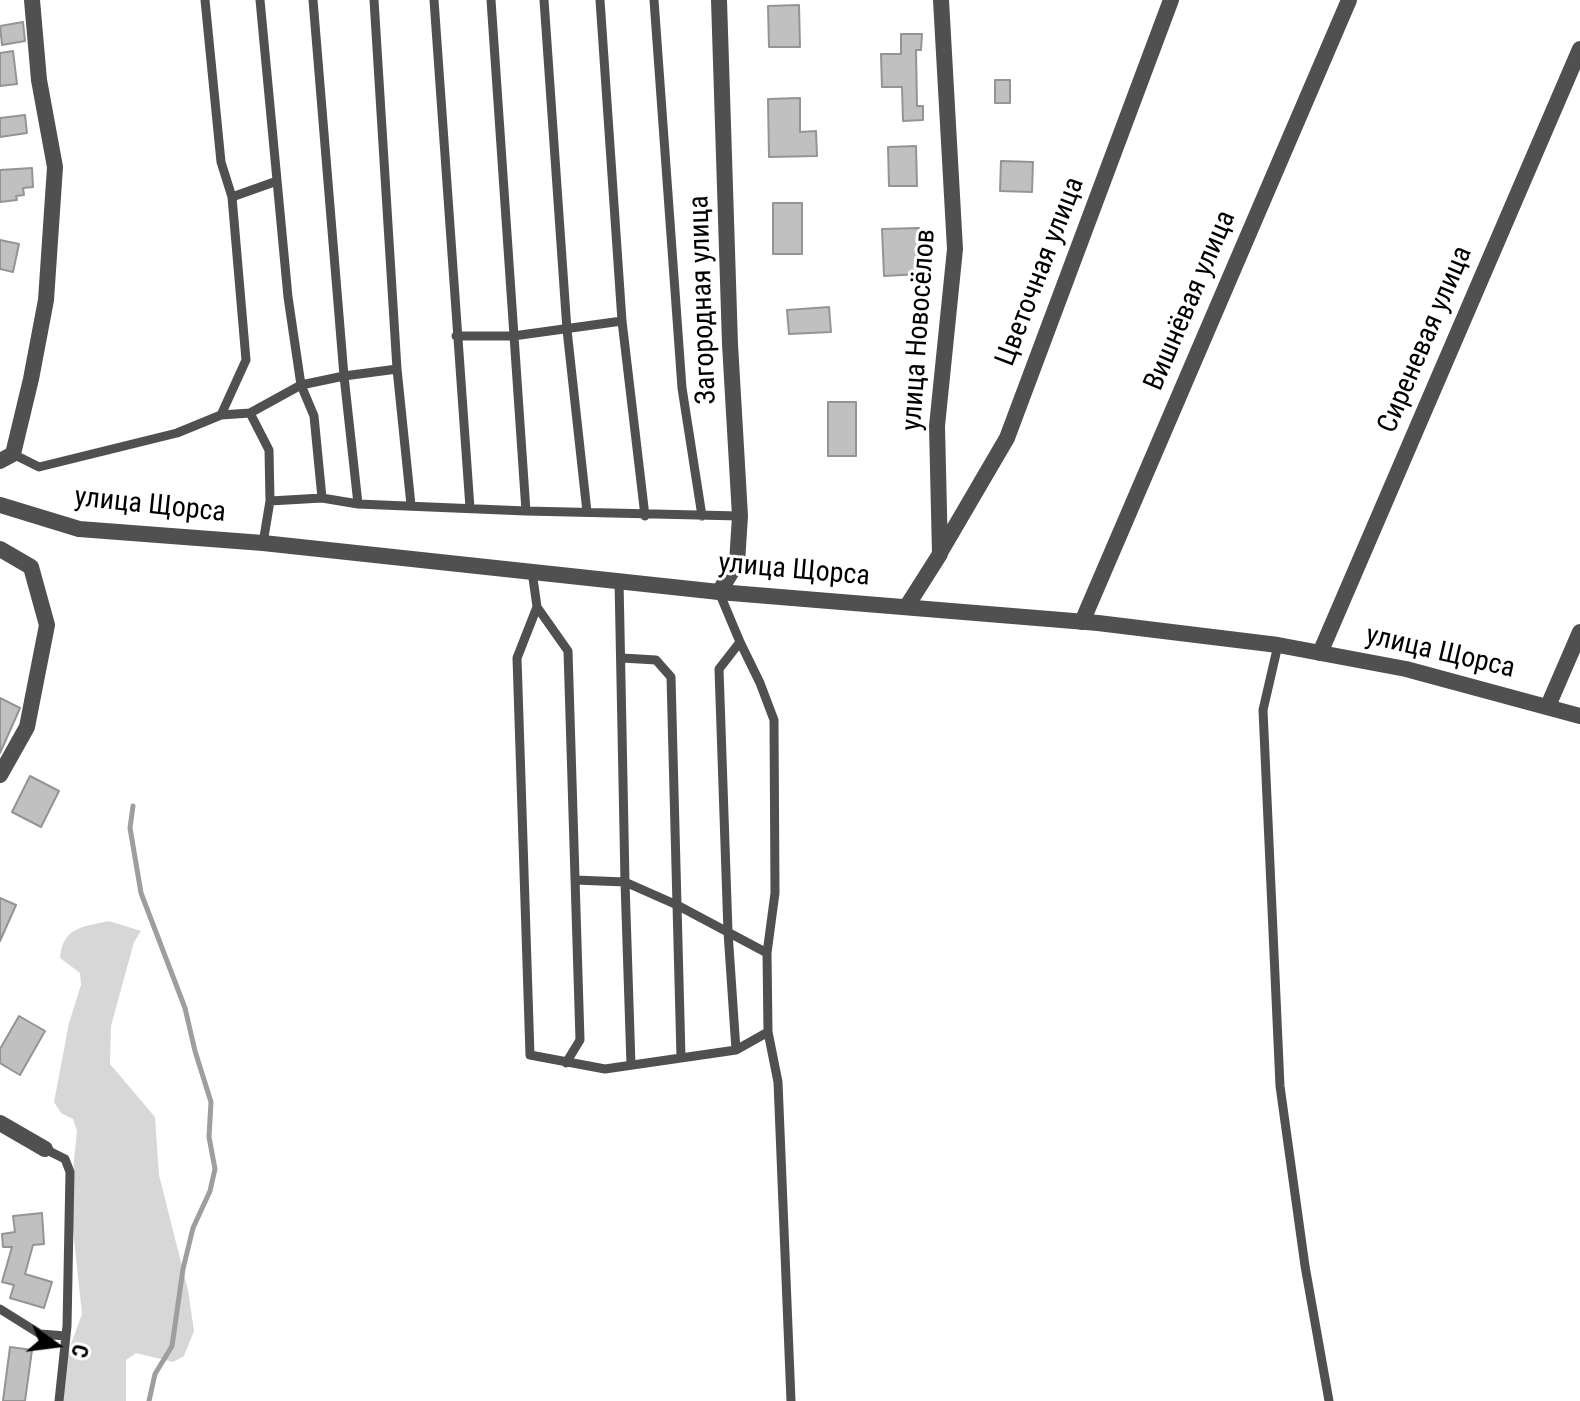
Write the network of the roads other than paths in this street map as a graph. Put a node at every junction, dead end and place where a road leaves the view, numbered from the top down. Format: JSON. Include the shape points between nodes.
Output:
{"nodes":[{"id":1,"x":32,"y":0,"type":"edge"},
{"id":2,"x":205,"y":0,"type":"edge"},
{"id":3,"x":260,"y":0,"type":"edge"},
{"id":4,"x":313,"y":0,"type":"edge"},
{"id":5,"x":374,"y":0,"type":"edge"},
{"id":6,"x":434,"y":0,"type":"edge"},
{"id":7,"x":491,"y":0,"type":"edge"},
{"id":8,"x":544,"y":0,"type":"edge"},
{"id":9,"x":600,"y":0,"type":"edge"},
{"id":10,"x":654,"y":0,"type":"edge"},
{"id":11,"x":719,"y":0,"type":"edge"},
{"id":12,"x":941,"y":0,"type":"edge"},
{"id":13,"x":1171,"y":0,"type":"edge"},
{"id":14,"x":1349,"y":0,"type":"edge"},
{"id":15,"x":1580,"y":49,"type":"edge"},
{"id":16,"x":277,"y":181,"type":"junction"},
{"id":17,"x":232,"y":197,"type":"junction"},
{"id":18,"x":622,"y":321,"type":"junction"},
{"id":19,"x":567,"y":330,"type":"junction"},
{"id":20,"x":456,"y":336,"type":"junction"},
{"id":21,"x":513,"y":336,"type":"junction"},
{"id":22,"x":397,"y":369,"type":"junction"},
{"id":23,"x":344,"y":376,"type":"junction"},
{"id":24,"x":301,"y":385,"type":"junction"},
{"id":25,"x":250,"y":413,"type":"junction"},
{"id":26,"x":221,"y":415,"type":"junction"},
{"id":27,"x":6,"y":457,"type":"edge"},
{"id":28,"x":322,"y":498,"type":"junction"},
{"id":29,"x":270,"y":501,"type":"junction"},
{"id":30,"x":358,"y":504,"type":"junction"},
{"id":31,"x":0,"y":505,"type":"edge"},
{"id":32,"x":411,"y":505,"type":"junction"},
{"id":33,"x":470,"y":508,"type":"junction"},
{"id":34,"x":526,"y":511,"type":"junction"},
{"id":35,"x":587,"y":512,"type":"junction"},
{"id":36,"x":645,"y":516,"type":"junction"},
{"id":37,"x":702,"y":516,"type":"junction"},
{"id":38,"x":740,"y":516,"type":"junction"},
{"id":39,"x":263,"y":543,"type":"junction"},
{"id":40,"x":0,"y":549,"type":"edge"},
{"id":41,"x":940,"y":554,"type":"junction"},
{"id":42,"x":532,"y":571,"type":"junction"},
{"id":43,"x":619,"y":580,"type":"junction"},
{"id":44,"x":719,"y":592,"type":"junction"},
{"id":45,"x":907,"y":606,"type":"junction"},
{"id":46,"x":537,"y":607,"type":"junction"},
{"id":47,"x":1082,"y":622,"type":"junction"},
{"id":48,"x":1580,"y":632,"type":"edge"},
{"id":49,"x":740,"y":642,"type":"junction"},
{"id":50,"x":1278,"y":645,"type":"junction"},
{"id":51,"x":1320,"y":653,"type":"junction"},
{"id":52,"x":622,"y":658,"type":"junction"},
{"id":53,"x":1548,"y":706,"type":"junction"},
{"id":54,"x":1580,"y":716,"type":"edge"},
{"id":55,"x":0,"y":775,"type":"edge"},
{"id":56,"x":575,"y":880,"type":"junction"},
{"id":57,"x":625,"y":882,"type":"junction"},
{"id":58,"x":677,"y":905,"type":"junction"},
{"id":59,"x":728,"y":932,"type":"junction"},
{"id":60,"x":767,"y":953,"type":"junction"},
{"id":61,"x":768,"y":1032,"type":"junction"},
{"id":62,"x":736,"y":1050,"type":"junction"},
{"id":63,"x":681,"y":1057,"type":"junction"},
{"id":64,"x":566,"y":1063,"type":"junction"},
{"id":65,"x":631,"y":1065,"type":"junction"},
{"id":66,"x":0,"y":1123,"type":"edge"},
{"id":67,"x":45,"y":1149,"type":"joint"},
{"id":68,"x":0,"y":1309,"type":"edge"},
{"id":69,"x":66,"y":1336,"type":"junction"},
{"id":70,"x":59,"y":1401,"type":"edge"},
{"id":71,"x":791,"y":1401,"type":"edge"},
{"id":72,"x":1329,"y":1401,"type":"edge"}],
"edges":[{"from":1,"to":27,"type":"street","via":[[55,167],[46,300],[31,379]]},
{"from":2,"to":17,"type":"lane","via":[[221,162]]},
{"from":3,"to":16,"type":"lane"},
{"from":4,"to":23,"type":"lane"},
{"from":5,"to":22,"type":"lane"},
{"from":6,"to":20,"type":"lane"},
{"from":7,"to":21,"type":"lane"},
{"from":8,"to":19,"type":"lane"},
{"from":9,"to":18,"type":"lane"},
{"from":10,"to":37,"type":"lane","via":[[682,388]]},
{"from":11,"to":38,"type":"street","name":"Загородная улица"},
{"from":12,"to":41,"type":"street","name":"улица Новосёлов","via":[[955,249],[937,426]]},
{"from":13,"to":41,"type":"street","name":"Цветочная улица","via":[[1007,438]]},
{"from":14,"to":47,"type":"street","name":"Вишнёвая улица"},
{"from":15,"to":51,"type":"street","name":"Сиреневая улица"},
{"from":16,"to":17,"type":"lane"},
{"from":16,"to":24,"type":"lane"},
{"from":17,"to":26,"type":"lane","via":[[246,360]]},
{"from":18,"to":19,"type":"lane"},
{"from":18,"to":36,"type":"lane"},
{"from":19,"to":21,"type":"lane"},
{"from":19,"to":35,"type":"lane"},
{"from":20,"to":21,"type":"lane"},
{"from":20,"to":33,"type":"lane"},
{"from":21,"to":34,"type":"lane"},
{"from":22,"to":23,"type":"lane"},
{"from":22,"to":32,"type":"lane"},
{"from":23,"to":24,"type":"lane"},
{"from":23,"to":30,"type":"lane"},
{"from":24,"to":25,"type":"lane"},
{"from":24,"to":28,"type":"lane","via":[[314,416]]},
{"from":25,"to":26,"type":"lane"},
{"from":25,"to":29,"type":"lane","via":[[269,450]]},
{"from":26,"to":27,"type":"lane","via":[[177,433],[39,467]]},
{"from":28,"to":29,"type":"lane"},
{"from":28,"to":30,"type":"lane"},
{"from":29,"to":39,"type":"lane"},
{"from":30,"to":32,"type":"lane"},
{"from":31,"to":39,"type":"street","name":"улица Щорса","via":[[79,529]]},
{"from":32,"to":33,"type":"lane"},
{"from":33,"to":34,"type":"lane"},
{"from":34,"to":35,"type":"lane"},
{"from":35,"to":36,"type":"lane"},
{"from":36,"to":37,"type":"lane"},
{"from":37,"to":38,"type":"lane"},
{"from":38,"to":44,"type":"street","name":"Загородная улица","via":[[737,563]]},
{"from":39,"to":42,"type":"street","name":"улица Щорса"},
{"from":40,"to":55,"type":"street","via":[[31,567],[47,625],[27,727]]},
{"from":41,"to":45,"type":"street"},
{"from":42,"to":43,"type":"street","name":"улица Щорса"},
{"from":42,"to":46,"type":"lane"},
{"from":43,"to":44,"type":"street","name":"улица Щорса"},
{"from":43,"to":52,"type":"lane"},
{"from":44,"to":45,"type":"street","name":"улица Щорса"},
{"from":44,"to":49,"type":"lane"},
{"from":45,"to":47,"type":"street","name":"улица Щорса"},
{"from":46,"to":56,"type":"lane","via":[[568,651]]},
{"from":46,"to":64,"type":"lane","via":[[517,658],[530,1055]]},
{"from":47,"to":50,"type":"street","name":"улица Щорса"},
{"from":48,"to":53,"type":"street"},
{"from":49,"to":59,"type":"lane","via":[[719,669]]},
{"from":49,"to":60,"type":"lane","via":[[774,720],[775,893]]},
{"from":50,"to":51,"type":"street","name":"улица Щорса"},
{"from":50,"to":72,"type":"lane","via":[[1263,710],[1280,1086]]},
{"from":51,"to":53,"type":"street","name":"улица Щорса"},
{"from":52,"to":57,"type":"lane"},
{"from":52,"to":58,"type":"lane","via":[[656,660],[671,677]]},
{"from":53,"to":54,"type":"street","name":"улица Щорса"},
{"from":56,"to":57,"type":"lane"},
{"from":56,"to":64,"type":"lane","via":[[580,1040]]},
{"from":57,"to":58,"type":"lane"},
{"from":57,"to":65,"type":"lane"},
{"from":58,"to":59,"type":"lane"},
{"from":58,"to":63,"type":"lane"},
{"from":59,"to":60,"type":"lane"},
{"from":59,"to":62,"type":"lane"},
{"from":60,"to":61,"type":"lane"},
{"from":61,"to":62,"type":"lane"},
{"from":61,"to":71,"type":"lane","via":[[778,1082]]},
{"from":62,"to":63,"type":"lane"},
{"from":63,"to":65,"type":"lane"},
{"from":64,"to":65,"type":"lane","via":[[605,1069]]},
{"from":66,"to":67,"type":"street"},
{"from":67,"to":69,"type":"lane","via":[[65,1159],[70,1172]]},
{"from":68,"to":69,"type":"lane","via":[[40,1334]]},
{"from":69,"to":70,"type":"lane"}]}
